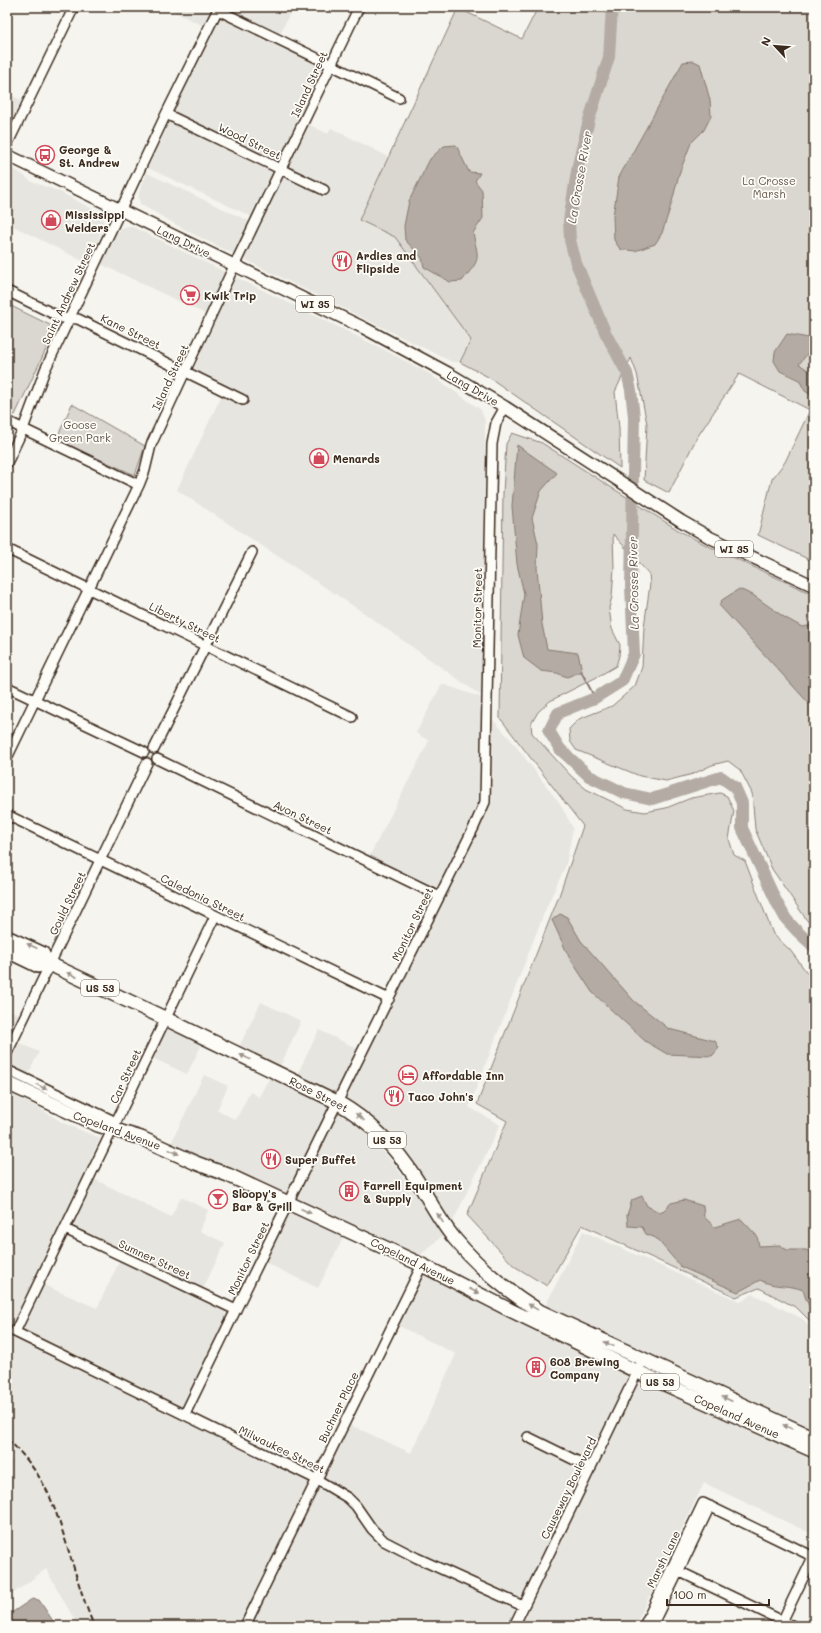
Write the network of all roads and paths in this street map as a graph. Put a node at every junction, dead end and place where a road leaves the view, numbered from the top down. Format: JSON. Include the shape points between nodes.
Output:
{"nodes":[{"id":1,"x":74,"y":7,"type":"edge"},
{"id":2,"x":359,"y":7,"type":"edge"},
{"id":3,"x":218,"y":8,"type":"edge"},
{"id":4,"x":330,"y":65,"type":"junction"},
{"id":5,"x":399,"y":98,"type":"dead end"},
{"id":6,"x":166,"y":114,"type":"junction"},
{"id":7,"x":7,"y":145,"type":"edge"},
{"id":8,"x":7,"y":155,"type":"edge"},
{"id":9,"x":282,"y":169,"type":"junction"},
{"id":10,"x":324,"y":190,"type":"dead end"},
{"id":11,"x":121,"y":210,"type":"junction"},
{"id":12,"x":234,"y":266,"type":"junction"},
{"id":13,"x":7,"y":291,"type":"edge"},
{"id":14,"x":69,"y":319,"type":"junction"},
{"id":15,"x":186,"y":372,"type":"junction"},
{"id":16,"x":243,"y":400,"type":"dead end"},
{"id":17,"x":505,"y":407,"type":"junction"},
{"id":18,"x":7,"y":421,"type":"edge"},
{"id":19,"x":23,"y":429,"type":"junction"},
{"id":20,"x":7,"y":463,"type":"edge"},
{"id":21,"x":139,"y":485,"type":"junction"},
{"id":22,"x":7,"y":549,"type":"edge"},
{"id":23,"x":252,"y":552,"type":"dead end"},
{"id":24,"x":814,"y":586,"type":"edge"},
{"id":25,"x":89,"y":589,"type":"junction"},
{"id":26,"x":205,"y":645,"type":"junction"},
{"id":27,"x":7,"y":687,"type":"edge"},
{"id":28,"x":35,"y":700,"type":"junction"},
{"id":29,"x":352,"y":717,"type":"dead end"},
{"id":30,"x":154,"y":749,"type":"junction"},
{"id":31,"x":144,"y":752,"type":"junction"},
{"id":32,"x":7,"y":758,"type":"edge"},
{"id":33,"x":157,"y":760,"type":"junction"},
{"id":34,"x":147,"y":763,"type":"junction"},
{"id":35,"x":7,"y":815,"type":"edge"},
{"id":36,"x":100,"y":860,"type":"junction"},
{"id":37,"x":439,"y":896,"type":"junction"},
{"id":38,"x":215,"y":916,"type":"junction"},
{"id":39,"x":7,"y":935,"type":"edge"},
{"id":40,"x":7,"y":944,"type":"edge"},
{"id":41,"x":7,"y":953,"type":"edge"},
{"id":42,"x":46,"y":963,"type":"junction"},
{"id":43,"x":389,"y":999,"type":"junction"},
{"id":44,"x":166,"y":1019,"type":"junction"},
{"id":45,"x":7,"y":1053,"type":"edge"},
{"id":46,"x":7,"y":1070,"type":"edge"},
{"id":47,"x":7,"y":1083,"type":"edge"},
{"id":48,"x":337,"y":1102,"type":"junction"},
{"id":49,"x":114,"y":1126,"type":"junction"},
{"id":50,"x":288,"y":1203,"type":"junction"},
{"id":51,"x":65,"y":1229,"type":"junction"},
{"id":52,"x":422,"y":1264,"type":"junction"},
{"id":53,"x":236,"y":1310,"type":"junction"},
{"id":54,"x":568,"y":1324,"type":"joint"},
{"id":55,"x":15,"y":1332,"type":"joint"},
{"id":56,"x":641,"y":1366,"type":"junction"},
{"id":57,"x":185,"y":1414,"type":"junction"},
{"id":58,"x":528,"y":1437,"type":"dead end"},
{"id":59,"x":814,"y":1438,"type":"edge"},
{"id":60,"x":794,"y":1442,"type":"junction"},
{"id":61,"x":814,"y":1446,"type":"edge"},
{"id":62,"x":814,"y":1451,"type":"edge"},
{"id":63,"x":591,"y":1468,"type":"junction"},
{"id":64,"x":316,"y":1479,"type":"junction"},
{"id":65,"x":814,"y":1556,"type":"edge"},
{"id":66,"x":675,"y":1569,"type":"junction"},
{"id":67,"x":524,"y":1606,"type":"junction"},
{"id":68,"x":781,"y":1623,"type":"edge"},
{"id":69,"x":245,"y":1626,"type":"edge"},
{"id":70,"x":514,"y":1626,"type":"edge"},
{"id":71,"x":644,"y":1626,"type":"edge"},
{"id":72,"x":652,"y":1626,"type":"edge"},
{"id":73,"x":793,"y":1626,"type":"edge"}],
"edges":[{"from":1,"to":7,"type":"street"},
{"from":2,"to":4,"type":"street","name":"Island Street"},
{"from":3,"to":4,"type":"street"},
{"from":3,"to":6,"type":"street","name":"Saint Andrew Street"},
{"from":4,"to":5,"type":"street"},
{"from":4,"to":9,"type":"street","name":"Island Street"},
{"from":6,"to":9,"type":"street","name":"Wood Street"},
{"from":6,"to":11,"type":"street","name":"Saint Andrew Street"},
{"from":8,"to":11,"type":"main road","number":"WI 35"},
{"from":9,"to":10,"type":"street","name":"Wood Street"},
{"from":9,"to":12,"type":"street","name":"Island Street"},
{"from":11,"to":12,"type":"main road","name":"Lang Drive","number":"WI 35"},
{"from":11,"to":14,"type":"street","name":"Saint Andrew Street"},
{"from":12,"to":15,"type":"street","name":"Island Street"},
{"from":12,"to":17,"type":"main road","name":"Lang Drive","number":"WI 35","via":[[364,328]]},
{"from":13,"to":14,"type":"street","name":"Kane Street"},
{"from":14,"to":15,"type":"street","name":"Kane Street","via":[[78,319]]},
{"from":14,"to":19,"type":"street","name":"Saint Andrew Street","via":[[45,370]]},
{"from":15,"to":16,"type":"street","name":"Kane Street"},
{"from":15,"to":21,"type":"street","name":"Island Street","via":[[151,445]]},
{"from":17,"to":24,"type":"main road","name":"Lang Drive","number":"WI 35","via":[[656,506],[709,537]]},
{"from":17,"to":37,"type":"street","name":"Monitor Street","via":[[496,422],[492,444],[485,802]]},
{"from":18,"to":19,"type":"street"},
{"from":19,"to":20,"type":"street","name":"Saint Andrew Street"},
{"from":19,"to":21,"type":"street"},
{"from":21,"to":25,"type":"street","name":"Island Street"},
{"from":22,"to":25,"type":"street","name":"Liberty Street"},
{"from":23,"to":26,"type":"street"},
{"from":25,"to":26,"type":"street","name":"Liberty Street"},
{"from":25,"to":28,"type":"street","name":"Island Street"},
{"from":26,"to":29,"type":"street","name":"Liberty Street"},
{"from":26,"to":30,"type":"street"},
{"from":27,"to":28,"type":"street"},
{"from":28,"to":31,"type":"street"},
{"from":28,"to":32,"type":"street","name":"Island Street"},
{"from":30,"to":31,"type":"street","via":[[147,749]]},
{"from":30,"to":33,"type":"street","via":[[158,753]]},
{"from":31,"to":34,"type":"street","via":[[143,757]]},
{"from":33,"to":34,"type":"street","via":[[152,764]]},
{"from":33,"to":37,"type":"street","name":"Avon Street"},
{"from":34,"to":36,"type":"street","name":"Gould Street"},
{"from":35,"to":36,"type":"street","name":"Caledonia Street"},
{"from":36,"to":38,"type":"street","name":"Caledonia Street"},
{"from":36,"to":42,"type":"street","name":"Gould Street"},
{"from":37,"to":43,"type":"street","name":"Monitor Street"},
{"from":38,"to":43,"type":"street","name":"Caledonia Street"},
{"from":38,"to":44,"type":"street","name":"Car Street"},
{"from":42,"to":39,"type":"street","one_way":true,"via":[[44,952]]},
{"from":40,"to":42,"type":"highway","name":"Rose Street","number":"US 53"},
{"from":41,"to":42,"type":"street","via":[[38,968]]},
{"from":44,"to":42,"type":"highway","name":"Rose Street","number":"US 53","one_way":true},
{"from":42,"to":45,"type":"street","name":"Gould Street"},
{"from":43,"to":48,"type":"street","name":"Monitor Street"},
{"from":48,"to":44,"type":"highway","name":"Rose Street","number":"US 53","one_way":true},
{"from":44,"to":49,"type":"street","name":"Car Street"},
{"from":46,"to":49,"type":"street","one_way":true},
{"from":47,"to":49,"type":"highway","name":"Copeland Avenue","number":"US 53","via":[[98,1125]]},
{"from":48,"to":50,"type":"street","name":"Monitor Street"},
{"from":54,"to":48,"type":"highway","name":"Rose Street","number":"US 53","one_way":true,"via":[[541,1312],[516,1296],[475,1262],[454,1237],[388,1140],[355,1112]]},
{"from":49,"to":50,"type":"highway","name":"Copeland Avenue","number":"US 53","one_way":true},
{"from":49,"to":51,"type":"street","name":"Car Street"},
{"from":50,"to":52,"type":"highway","name":"Copeland Avenue","number":"US 53","one_way":true},
{"from":50,"to":53,"type":"street","name":"Monitor Street"},
{"from":51,"to":53,"type":"street","name":"Sumner Street"},
{"from":51,"to":55,"type":"street","name":"Car Street"},
{"from":52,"to":56,"type":"highway","name":"Copeland Avenue","number":"US 53","one_way":true,"via":[[510,1310]]},
{"from":52,"to":64,"type":"street","name":"Buchner Place"},
{"from":53,"to":57,"type":"street","name":"Monitor Street"},
{"from":56,"to":54,"type":"highway","name":"Copeland Avenue","number":"US 53","one_way":true},
{"from":55,"to":57,"type":"street","name":"Milwaukee Street"},
{"from":59,"to":56,"type":"highway","name":"Copeland Avenue","number":"US 53","one_way":true},
{"from":56,"to":60,"type":"highway","name":"Copeland Avenue","number":"US 53"},
{"from":56,"to":63,"type":"street","name":"Causeway Boulevard"},
{"from":57,"to":64,"type":"street","name":"Milwaukee Street"},
{"from":58,"to":63,"type":"street"},
{"from":60,"to":61,"type":"highway"},
{"from":60,"to":62,"type":"highway","name":"Copeland Avenue","number":"US 53"},
{"from":63,"to":67,"type":"street","name":"Causeway Boulevard"},
{"from":64,"to":67,"type":"street","name":"Milwaukee Street","via":[[348,1498],[384,1541]]},
{"from":64,"to":69,"type":"street","name":"Buchner Place"},
{"from":65,"to":66,"type":"street","name":"Marsh Lane","via":[[706,1504]]},
{"from":65,"to":68,"type":"street"},
{"from":66,"to":68,"type":"street"},
{"from":66,"to":71,"type":"street","name":"Marsh Lane"},
{"from":66,"to":72,"type":"street","name":"Marsh Lane"},
{"from":67,"to":70,"type":"street","name":"Causeway Boulevard"},
{"from":68,"to":73,"type":"street"}]}
